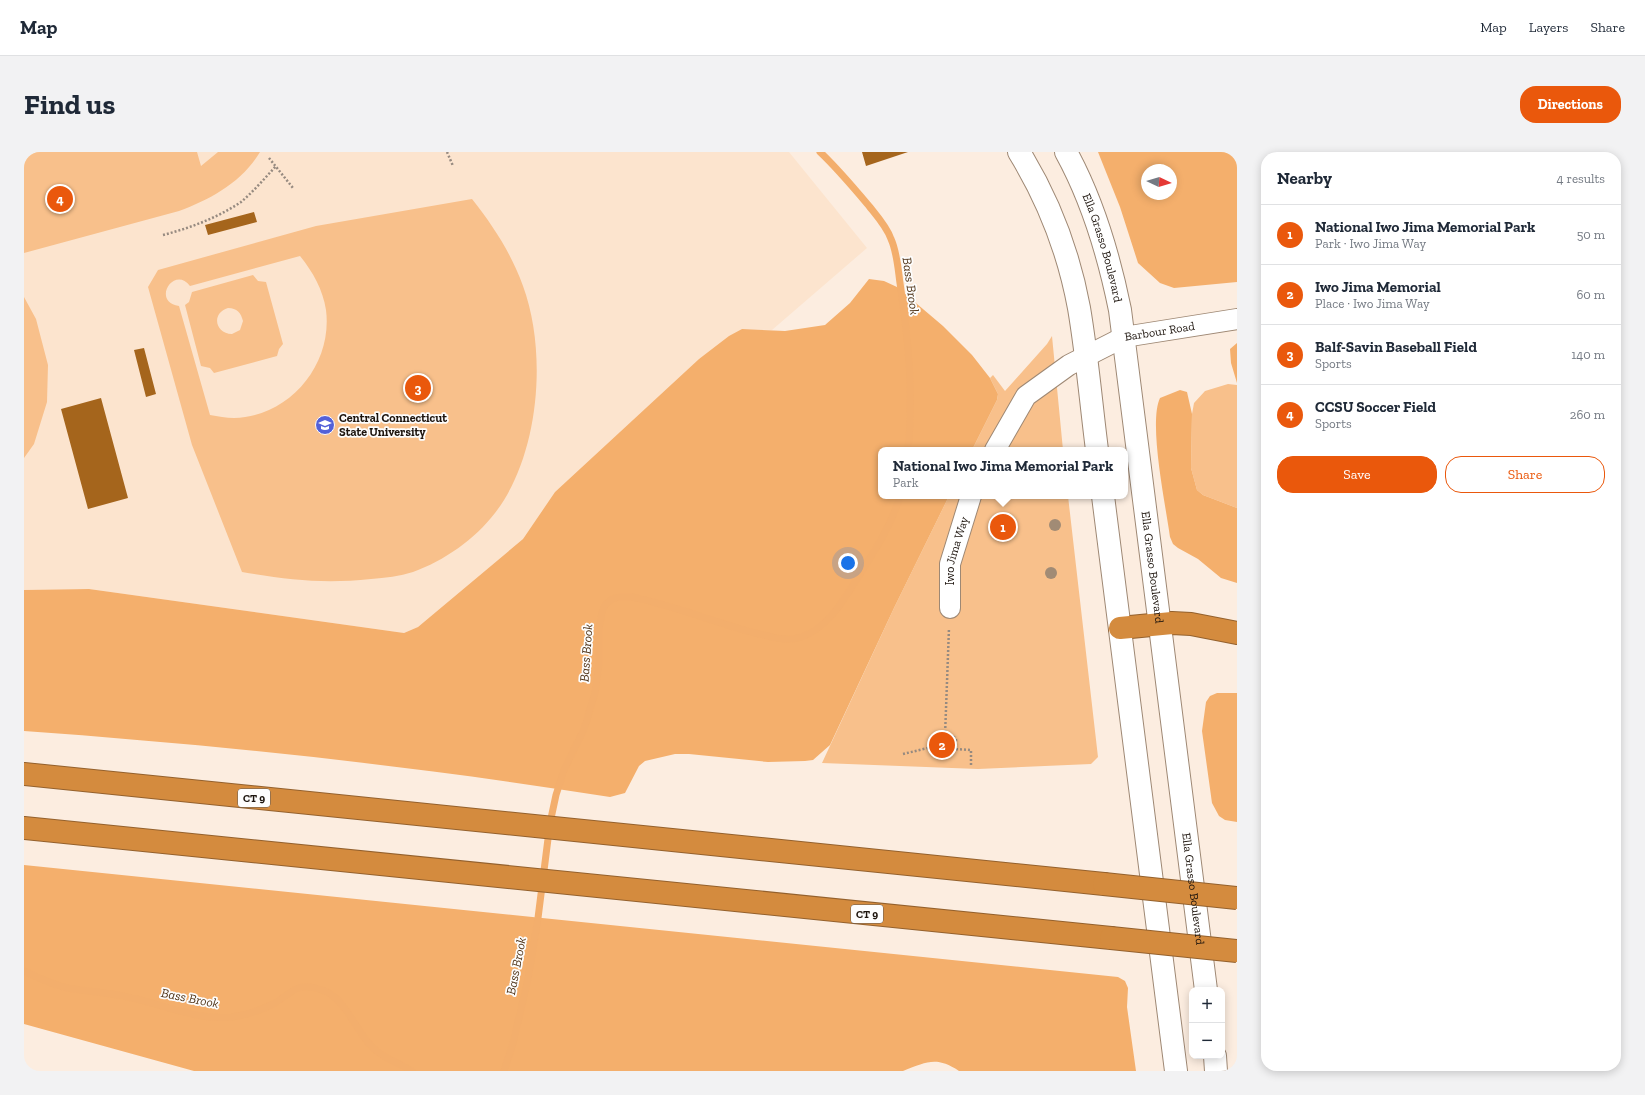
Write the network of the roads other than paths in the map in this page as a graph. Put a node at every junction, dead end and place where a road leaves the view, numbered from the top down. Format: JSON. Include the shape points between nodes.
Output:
{"nodes":[{"id":1,"x":1019,"y":152,"type":"edge"},
{"id":2,"x":1066,"y":152,"type":"edge"},
{"id":3,"x":1237,"y":319,"type":"edge"},
{"id":4,"x":1124,"y":337,"type":"junction"},
{"id":5,"x":1086,"y":356,"type":"junction"},
{"id":6,"x":997,"y":447,"type":"edge"},
{"id":7,"x":1097,"y":447,"type":"edge"},
{"id":8,"x":970,"y":499,"type":"edge"},
{"id":9,"x":1103,"y":499,"type":"edge"},
{"id":10,"x":950,"y":608,"type":"road end"},
{"id":11,"x":1160,"y":624,"type":"junction"},
{"id":12,"x":1120,"y":628,"type":"junction"},
{"id":13,"x":1237,"y":633,"type":"edge"},
{"id":14,"x":24,"y":774,"type":"edge"},
{"id":15,"x":24,"y":828,"type":"edge"},
{"id":16,"x":1237,"y":898,"type":"edge"},
{"id":17,"x":1237,"y":951,"type":"edge"},
{"id":18,"x":1206,"y":987,"type":"edge"},
{"id":19,"x":1214,"y":1059,"type":"edge"},
{"id":20,"x":1176,"y":1071,"type":"edge"},
{"id":21,"x":1216,"y":1071,"type":"edge"}],
"edges":[{"from":1,"to":5,"type":"main road","via":[[1049,210],[1066,257],[1078,306]]},
{"from":2,"to":4,"type":"main road","name":"Ella Grasso Boulevard","via":[[1104,246],[1119,302]]},
{"from":3,"to":4,"type":"street","name":"Barbour Road"},
{"from":4,"to":5,"type":"street","name":"Barbour Road"},
{"from":4,"to":11,"type":"main road","name":"Ella Grasso Boulevard"},
{"from":5,"to":6,"type":"street","via":[[1068,365],[1026,396]]},
{"from":5,"to":7,"type":"main road"},
{"from":8,"to":10,"type":"street","name":"Iwo Jima Way","via":[[950,564]]},
{"from":9,"to":12,"type":"main road"},
{"from":11,"to":12,"type":"highway"},
{"from":11,"to":13,"type":"highway","via":[[1191,624]]},
{"from":11,"to":18,"type":"main road","name":"Ella Grasso Boulevard"},
{"from":12,"to":20,"type":"main road"},
{"from":14,"to":16,"type":"highway","number":"CT 9","bridge":true},
{"from":15,"to":17,"type":"highway","number":"CT 9","bridge":true},
{"from":19,"to":21,"type":"main road"}]}
